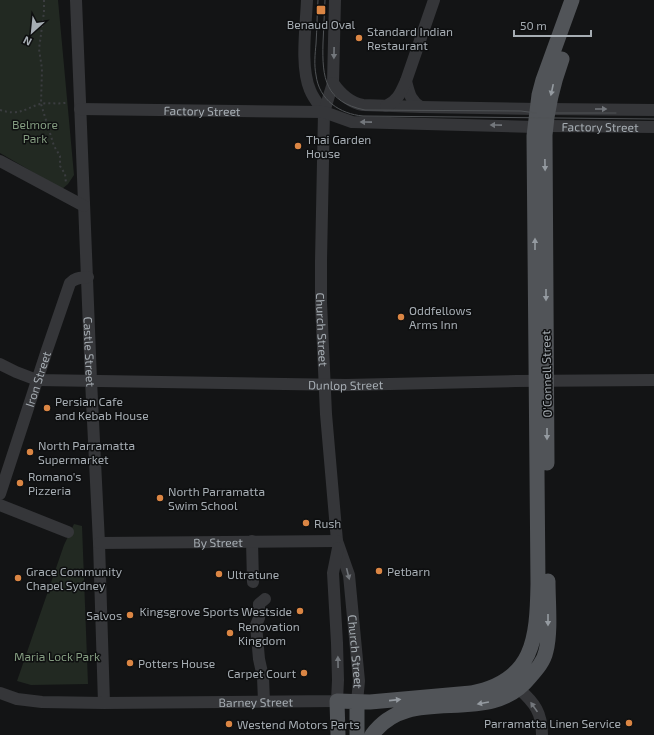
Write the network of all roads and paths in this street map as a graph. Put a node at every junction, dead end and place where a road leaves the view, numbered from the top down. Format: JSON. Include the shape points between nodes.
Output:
{"nodes":[{"id":1,"x":44,"y":0,"type":"edge"},
{"id":2,"x":76,"y":0,"type":"edge"},
{"id":3,"x":307,"y":0,"type":"edge"},
{"id":4,"x":335,"y":0,"type":"edge"},
{"id":5,"x":434,"y":0,"type":"edge"},
{"id":6,"x":572,"y":0,"type":"edge"},
{"id":7,"x":582,"y":0,"type":"edge"},
{"id":8,"x":406,"y":81,"type":"junction"},
{"id":9,"x":333,"y":83,"type":"junction"},
{"id":10,"x":68,"y":96,"type":"dead end"},
{"id":11,"x":348,"y":99,"type":"junction"},
{"id":12,"x":41,"y":104,"type":"junction"},
{"id":13,"x":386,"y":106,"type":"junction"},
{"id":14,"x":421,"y":107,"type":"junction"},
{"id":15,"x":80,"y":109,"type":"junction"},
{"id":16,"x":543,"y":109,"type":"junction"},
{"id":17,"x":0,"y":110,"type":"edge"},
{"id":18,"x":654,"y":110,"type":"edge"},
{"id":19,"x":324,"y":112,"type":"junction"},
{"id":20,"x":540,"y":126,"type":"junction"},
{"id":21,"x":654,"y":127,"type":"edge"},
{"id":22,"x":0,"y":161,"type":"edge"},
{"id":23,"x":66,"y":183,"type":"dead end"},
{"id":24,"x":84,"y":206,"type":"junction"},
{"id":25,"x":88,"y":277,"type":"junction"},
{"id":26,"x":0,"y":364,"type":"edge"},
{"id":27,"x":37,"y":380,"type":"junction"},
{"id":28,"x":91,"y":380,"type":"junction"},
{"id":29,"x":654,"y":380,"type":"edge"},
{"id":30,"x":541,"y":381,"type":"junction"},
{"id":31,"x":325,"y":384,"type":"junction"},
{"id":32,"x":0,"y":494,"type":"edge"},
{"id":33,"x":0,"y":505,"type":"edge"},
{"id":34,"x":68,"y":532,"type":"dead end"},
{"id":35,"x":252,"y":541,"type":"junction"},
{"id":36,"x":99,"y":543,"type":"junction"},
{"id":37,"x":337,"y":544,"type":"junction"},
{"id":38,"x":253,"y":582,"type":"dead end"},
{"id":39,"x":265,"y":599,"type":"dead end"},
{"id":40,"x":514,"y":684,"type":"junction"},
{"id":41,"x":0,"y":693,"type":"edge"},
{"id":42,"x":337,"y":701,"type":"junction"},
{"id":43,"x":264,"y":702,"type":"junction"},
{"id":44,"x":357,"y":702,"type":"junction"},
{"id":45,"x":104,"y":703,"type":"junction"},
{"id":46,"x":542,"y":732,"type":"edge"},
{"id":47,"x":338,"y":735,"type":"edge"},
{"id":48,"x":357,"y":735,"type":"edge"},
{"id":49,"x":372,"y":735,"type":"edge"}],
"edges":[{"from":1,"to":12,"type":"path","via":[[39,48],[42,69]]},
{"from":2,"to":15,"type":"street","name":"Castle Street"},
{"from":3,"to":19,"type":"street","via":[[306,73],[310,90]]},
{"from":4,"to":9,"type":"street","name":"Church Street","one_way":true},
{"from":5,"to":8,"type":"street"},
{"from":6,"to":16,"type":"main road","name":"O'Connell Street","via":[[543,80]]},
{"from":7,"to":16,"type":"main road","name":"O'Connell Street","one_way":true},
{"from":8,"to":13,"type":"street","via":[[396,100]]},
{"from":8,"to":14,"type":"street","via":[[414,103]]},
{"from":9,"to":11,"type":"street"},
{"from":9,"to":19,"type":"street","name":"Church Street"},
{"from":10,"to":12,"type":"path","via":[[68,103]]},
{"from":11,"to":13,"type":"street","name":"Factory Street","via":[[360,104]]},
{"from":11,"to":19,"type":"street"},
{"from":12,"to":17,"type":"path","via":[[18,112]]},
{"from":12,"to":23,"type":"path","via":[[54,146],[60,156],[60,166],[65,174]]},
{"from":13,"to":14,"type":"street","name":"Factory Street"},
{"from":14,"to":16,"type":"street","name":"Factory Street"},
{"from":15,"to":19,"type":"street","name":"Factory Street"},
{"from":15,"to":24,"type":"street","name":"Castle Street"},
{"from":16,"to":18,"type":"street","name":"Factory Street","one_way":true},
{"from":16,"to":20,"type":"main road","name":"O'Connell Street"},
{"from":20,"to":19,"type":"street","name":"Factory Street","one_way":true,"via":[[352,122]]},
{"from":19,"to":31,"type":"street","name":"Church Street","via":[[321,268]]},
{"from":20,"to":21,"type":"street","name":"Factory Street"},
{"from":20,"to":30,"type":"main road","name":"O'Connell Street","via":[[534,187]]},
{"from":22,"to":24,"type":"street"},
{"from":24,"to":25,"type":"street","name":"Castle Street"},
{"from":25,"to":27,"type":"street","name":"Iron Street","via":[[77,278],[70,283]]},
{"from":25,"to":28,"type":"street","name":"Castle Street"},
{"from":26,"to":27,"type":"street"},
{"from":27,"to":28,"type":"street","name":"Dunlop Street"},
{"from":27,"to":32,"type":"street","name":"Iron Street"},
{"from":28,"to":31,"type":"street","name":"Dunlop Street"},
{"from":28,"to":36,"type":"street","name":"Castle Street"},
{"from":29,"to":30,"type":"street","name":"Dunlop Street"},
{"from":30,"to":31,"type":"street","name":"Dunlop Street"},
{"from":30,"to":40,"type":"main road","name":"O'Connell Street","via":[[537,618],[534,641],[527,657],[515,673]]},
{"from":31,"to":37,"type":"street","name":"Church Street"},
{"from":33,"to":34,"type":"street"},
{"from":35,"to":36,"type":"street","name":"By Street"},
{"from":35,"to":37,"type":"street","name":"By Street"},
{"from":35,"to":38,"type":"street"},
{"from":36,"to":45,"type":"street","name":"Castle Street"},
{"from":42,"to":37,"type":"street","name":"Church Street","one_way":true,"via":[[333,573]]},
{"from":37,"to":44,"type":"street","name":"Church Street","one_way":true,"via":[[349,575],[358,681]]},
{"from":39,"to":43,"type":"street","via":[[259,604],[256,625]]},
{"from":44,"to":40,"type":"main road","name":"Barney Street","one_way":true,"via":[[471,693]]},
{"from":46,"to":40,"type":"street","one_way":true,"via":[[541,718],[537,710]]},
{"from":40,"to":49,"type":"main road","one_way":true,"via":[[498,700],[396,714],[383,722]]},
{"from":41,"to":45,"type":"street","name":"Barney Street","via":[[17,699],[42,702]]},
{"from":42,"to":43,"type":"street","name":"Barney Street"},
{"from":42,"to":44,"type":"main road","name":"Barney Street"},
{"from":42,"to":47,"type":"main road","name":"Church Street"},
{"from":43,"to":45,"type":"street","name":"Barney Street"},
{"from":44,"to":48,"type":"main road","name":"Church Street"}]}
